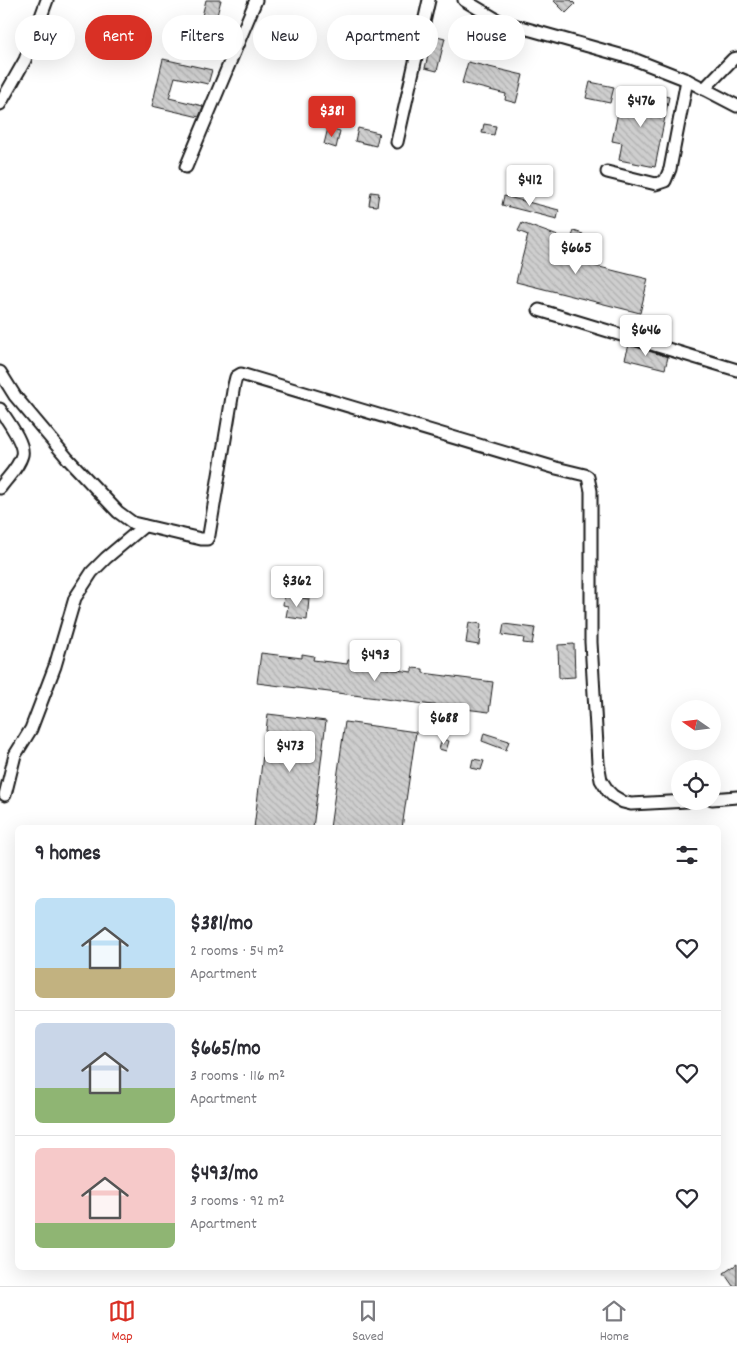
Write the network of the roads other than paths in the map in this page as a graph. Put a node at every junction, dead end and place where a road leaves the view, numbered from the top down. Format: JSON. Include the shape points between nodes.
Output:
{"nodes":[{"id":1,"x":47,"y":0,"type":"edge"},
{"id":2,"x":256,"y":0,"type":"edge"},
{"id":3,"x":429,"y":0,"type":"edge"},
{"id":4,"x":464,"y":0,"type":"edge"},
{"id":5,"x":737,"y":58,"type":"edge"},
{"id":6,"x":687,"y":80,"type":"junction"},
{"id":7,"x":704,"y":90,"type":"junction"},
{"id":8,"x":0,"y":104,"type":"edge"},
{"id":9,"x":737,"y":106,"type":"edge"},
{"id":10,"x":397,"y":142,"type":"dead end"},
{"id":11,"x":186,"y":167,"type":"dead end"},
{"id":12,"x":606,"y":172,"type":"dead end"},
{"id":13,"x":539,"y":310,"type":"dead end"},
{"id":14,"x":737,"y":370,"type":"edge"},
{"id":15,"x":0,"y":372,"type":"edge"},
{"id":16,"x":0,"y":409,"type":"edge"},
{"id":17,"x":0,"y":488,"type":"edge"},
{"id":18,"x":144,"y":526,"type":"junction"},
{"id":19,"x":5,"y":795,"type":"dead end"},
{"id":20,"x":737,"y":797,"type":"edge"},
{"id":21,"x":721,"y":798,"type":"edge"},
{"id":22,"x":671,"y":802,"type":"edge"}],
"edges":[{"from":1,"to":8,"type":"street","via":[[25,60]]},
{"from":2,"to":11,"type":"street"},
{"from":3,"to":10,"type":"street"},
{"from":4,"to":6,"type":"street","via":[[499,21],[631,58]]},
{"from":5,"to":7,"type":"street"},
{"from":6,"to":7,"type":"street"},
{"from":6,"to":12,"type":"street","via":[[665,181],[656,184]]},
{"from":7,"to":9,"type":"street"},
{"from":13,"to":14,"type":"street"},
{"from":15,"to":18,"type":"street","via":[[68,460],[127,519]]},
{"from":16,"to":17,"type":"street","via":[[22,450],[21,458]]},
{"from":18,"to":19,"type":"street","via":[[92,572],[75,598],[55,666],[31,729],[15,755]]},
{"from":18,"to":22,"type":"street","via":[[204,540],[209,537],[234,385],[236,377],[241,374],[585,475],[590,491],[591,642],[601,780],[613,796],[623,802]]},
{"from":20,"to":21,"type":"street"}]}
